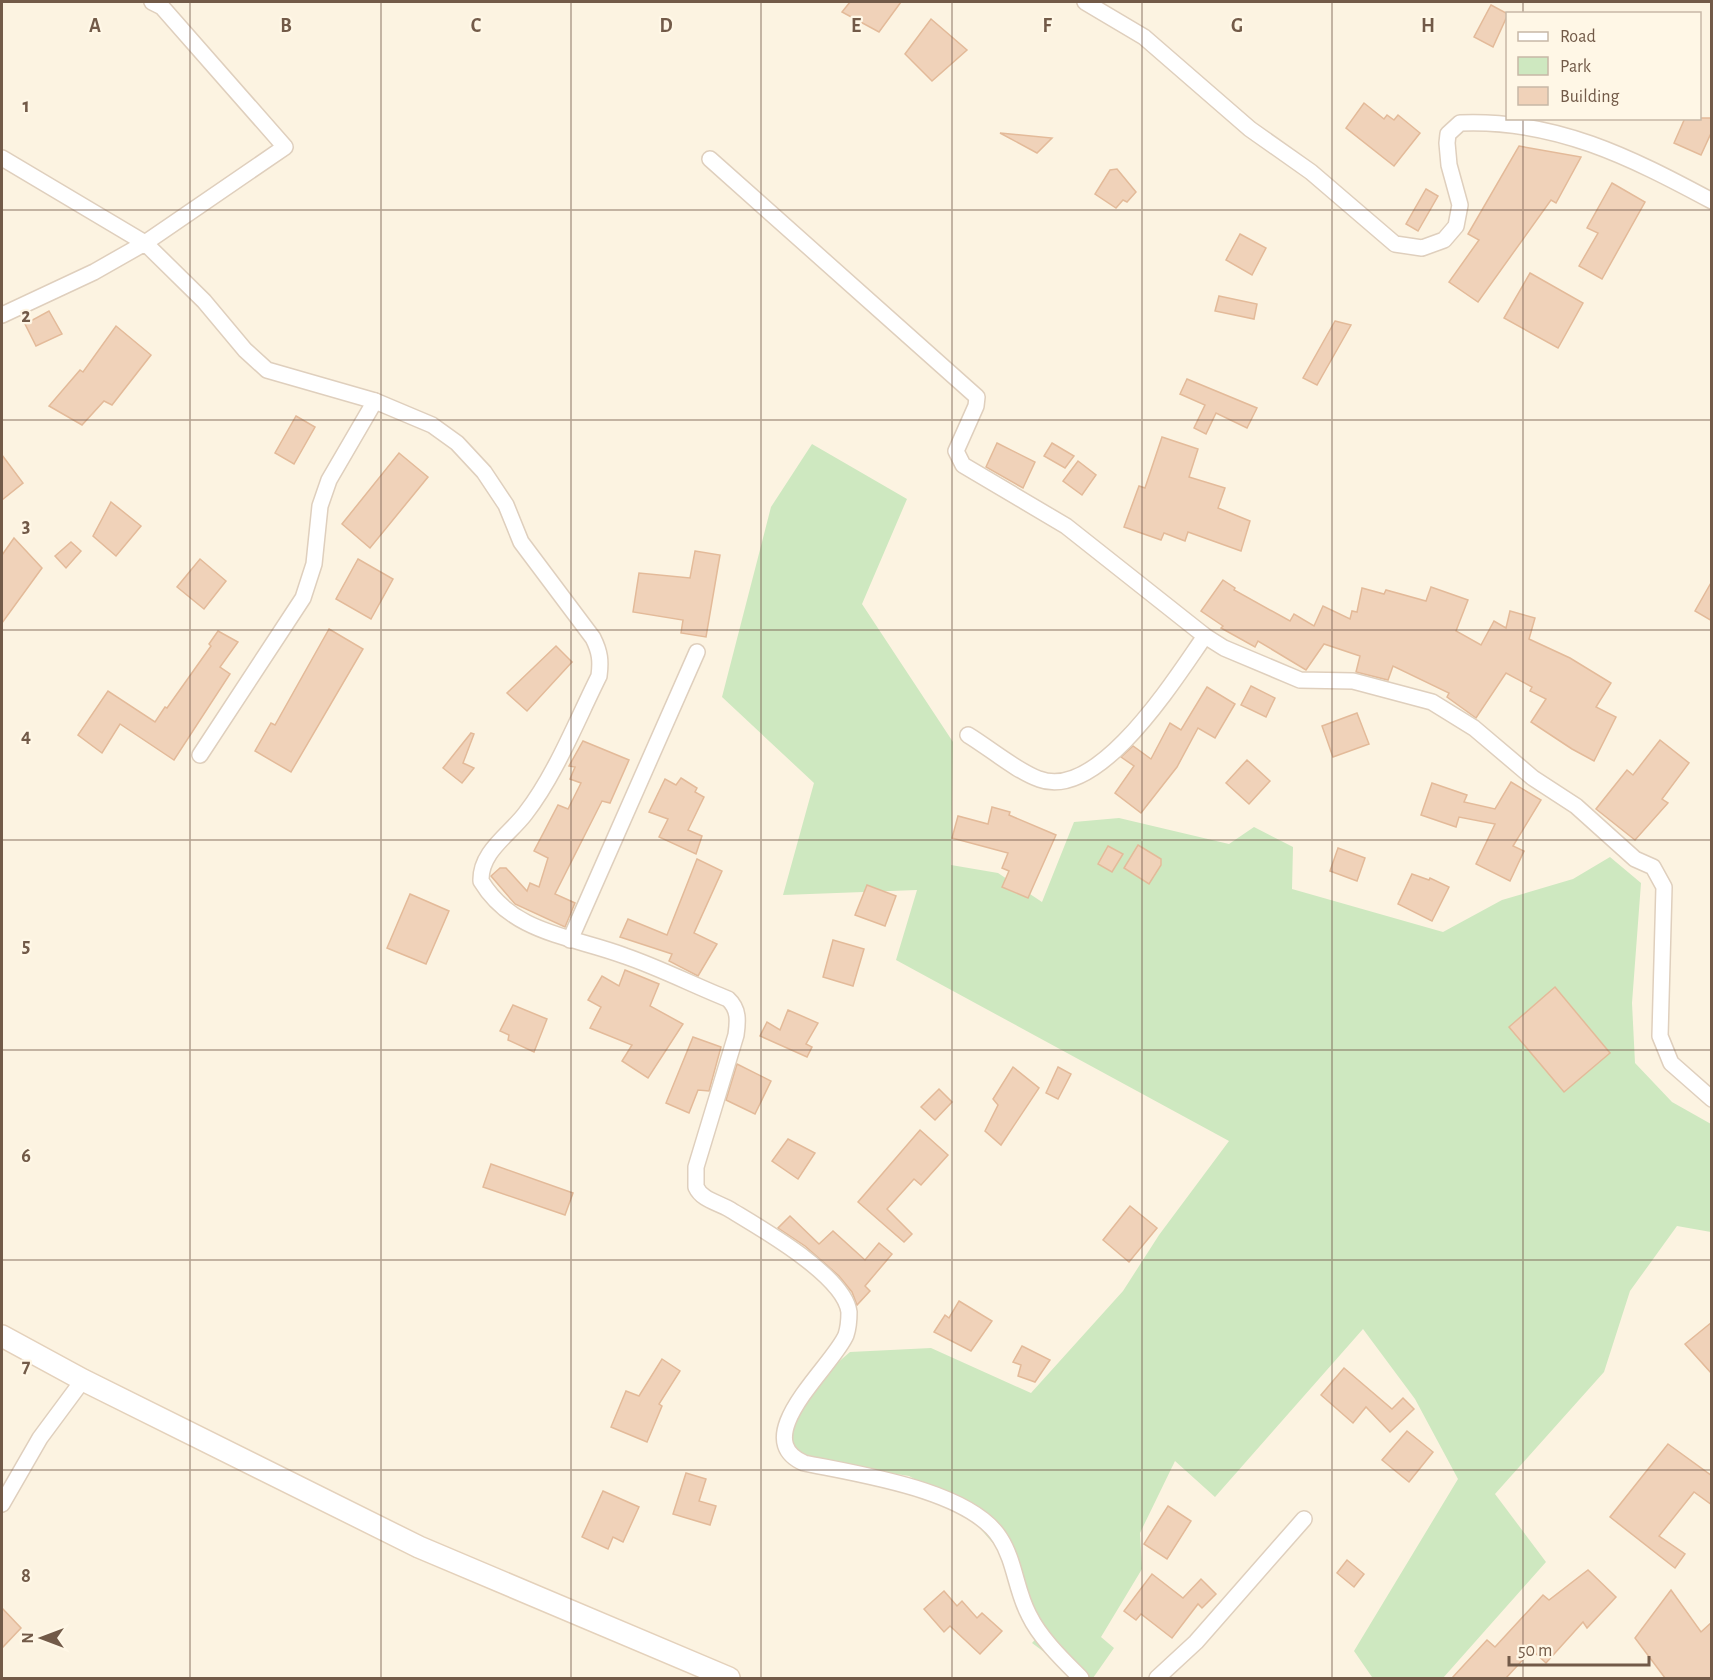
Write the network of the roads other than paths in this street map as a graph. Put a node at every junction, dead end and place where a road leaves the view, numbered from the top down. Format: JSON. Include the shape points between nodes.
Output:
{"nodes":[{"id":1,"x":152,"y":2,"type":"edge"},
{"id":2,"x":1085,"y":2,"type":"edge"},
{"id":3,"x":2,"y":158,"type":"edge"},
{"id":4,"x":710,"y":159,"type":"dead end"},
{"id":5,"x":1712,"y":201,"type":"edge"},
{"id":6,"x":145,"y":243,"type":"junction"},
{"id":7,"x":2,"y":315,"type":"edge"},
{"id":8,"x":375,"y":401,"type":"junction"},
{"id":9,"x":1205,"y":636,"type":"junction"},
{"id":10,"x":697,"y":652,"type":"dead end"},
{"id":11,"x":968,"y":735,"type":"dead end"},
{"id":12,"x":200,"y":755,"type":"dead end"},
{"id":13,"x":570,"y":940,"type":"junction"},
{"id":14,"x":1712,"y":1099,"type":"edge"},
{"id":15,"x":2,"y":1336,"type":"edge"},
{"id":16,"x":83,"y":1380,"type":"junction"},
{"id":17,"x":2,"y":1504,"type":"edge"},
{"id":18,"x":1304,"y":1519,"type":"dead end"},
{"id":19,"x":698,"y":1672,"type":"edge"},
{"id":20,"x":729,"y":1678,"type":"edge"},
{"id":21,"x":1081,"y":1678,"type":"edge"},
{"id":22,"x":1157,"y":1678,"type":"edge"}],
"edges":[{"from":1,"to":6,"type":"street","via":[[162,7],[285,147]]},
{"from":2,"to":5,"type":"street","via":[[1144,38],[1250,129],[1311,172],[1395,244],[1422,248],[1444,240],[1456,226],[1460,205],[1447,143],[1448,134],[1460,123],[1528,125],[1563,134],[1609,149]]},
{"from":3,"to":6,"type":"street"},
{"from":4,"to":9,"type":"street","via":[[977,397],[956,451],[963,465],[1066,526]]},
{"from":6,"to":7,"type":"street"},
{"from":6,"to":8,"type":"street","via":[[267,370]]},
{"from":8,"to":12,"type":"street","via":[[329,480],[320,506],[315,564],[303,598]]},
{"from":8,"to":13,"type":"street","via":[[432,425],[457,443],[484,472],[506,505],[521,542],[600,651],[599,676],[550,772],[526,813],[485,859],[481,871],[481,881],[495,902],[526,923]]},
{"from":9,"to":11,"type":"street","via":[[1148,715],[1123,742],[1078,777],[1055,782],[1038,779]]},
{"from":9,"to":14,"type":"street","via":[[1300,680],[1353,681],[1432,702],[1474,728],[1533,778],[1585,813],[1635,859],[1653,867],[1664,887],[1660,1036],[1671,1063]]},
{"from":10,"to":13,"type":"street"},
{"from":13,"to":21,"type":"street","via":[[624,955],[735,1005],[736,1035],[696,1167],[696,1187],[705,1198],[821,1271],[844,1297],[849,1313],[846,1335],[790,1417],[784,1446],[791,1458],[888,1481],[960,1504],[981,1517],[1001,1539],[1029,1616]]},
{"from":15,"to":16,"type":"street"},
{"from":16,"to":17,"type":"street","via":[[40,1438]]},
{"from":16,"to":19,"type":"street","via":[[419,1547]]},
{"from":18,"to":22,"type":"street","via":[[1196,1642]]},
{"from":19,"to":20,"type":"street"}]}
